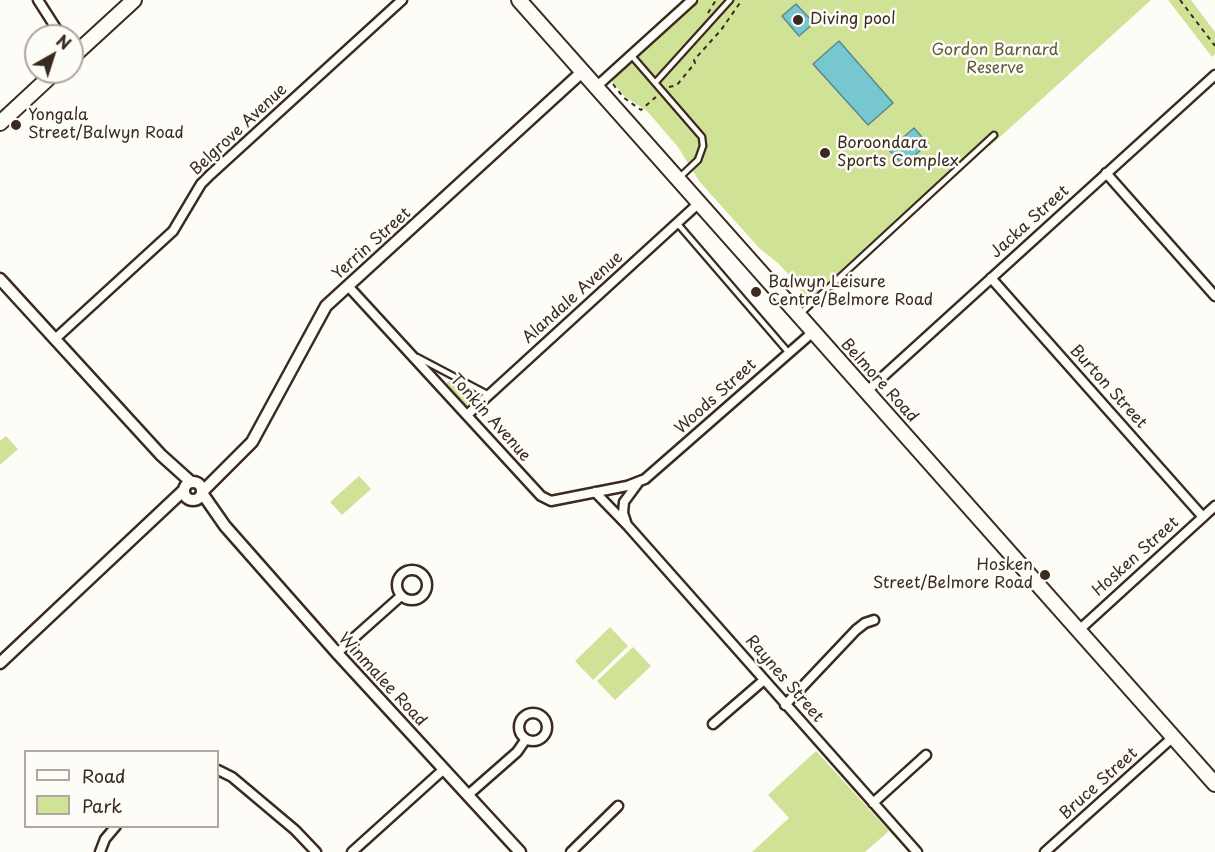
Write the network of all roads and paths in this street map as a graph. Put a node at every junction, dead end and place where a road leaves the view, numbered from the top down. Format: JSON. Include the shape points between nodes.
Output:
{"nodes":[{"id":1,"x":38,"y":0,"type":"edge"},
{"id":2,"x":134,"y":0,"type":"edge"},
{"id":3,"x":402,"y":0,"type":"edge"},
{"id":4,"x":519,"y":0,"type":"edge"},
{"id":5,"x":692,"y":0,"type":"edge"},
{"id":6,"x":730,"y":0,"type":"edge"},
{"id":7,"x":1180,"y":0,"type":"edge"},
{"id":8,"x":53,"y":24,"type":"edge"},
{"id":9,"x":84,"y":45,"type":"edge"},
{"id":10,"x":1215,"y":46,"type":"edge"},
{"id":11,"x":631,"y":56,"type":"junction"},
{"id":12,"x":582,"y":72,"type":"junction"},
{"id":13,"x":1215,"y":75,"type":"edge"},
{"id":14,"x":655,"y":83,"type":"junction"},
{"id":15,"x":42,"y":84,"type":"edge"},
{"id":16,"x":596,"y":87,"type":"junction"},
{"id":17,"x":0,"y":123,"type":"edge"},
{"id":18,"x":994,"y":135,"type":"dead end"},
{"id":19,"x":1106,"y":173,"type":"junction"},
{"id":20,"x":677,"y":179,"type":"junction"},
{"id":21,"x":699,"y":203,"type":"junction"},
{"id":22,"x":676,"y":223,"type":"junction"},
{"id":23,"x":991,"y":278,"type":"junction"},
{"id":24,"x":0,"y":279,"type":"edge"},
{"id":25,"x":348,"y":286,"type":"junction"},
{"id":26,"x":1215,"y":296,"type":"edge"},
{"id":27,"x":798,"y":316,"type":"junction"},
{"id":28,"x":813,"y":332,"type":"junction"},
{"id":29,"x":55,"y":339,"type":"junction"},
{"id":30,"x":789,"y":353,"type":"junction"},
{"id":31,"x":411,"y":354,"type":"junction"},
{"id":32,"x":866,"y":392,"type":"junction"},
{"id":33,"x":489,"y":395,"type":"junction"},
{"id":34,"x":467,"y":415,"type":"junction"},
{"id":35,"x":638,"y":483,"type":"junction"},
{"id":36,"x":193,"y":491,"type":"junction"},
{"id":37,"x":595,"y":492,"type":"junction"},
{"id":38,"x":1215,"y":506,"type":"edge"},
{"id":39,"x":1203,"y":517,"type":"junction"},
{"id":40,"x":628,"y":526,"type":"junction"},
{"id":41,"x":402,"y":596,"type":"dead end"},
{"id":42,"x":874,"y":620,"type":"dead end"},
{"id":43,"x":1078,"y":631,"type":"junction"},
{"id":44,"x":337,"y":653,"type":"junction"},
{"id":45,"x":0,"y":663,"type":"edge"},
{"id":46,"x":764,"y":680,"type":"junction"},
{"id":47,"x":786,"y":705,"type":"junction"},
{"id":48,"x":713,"y":724,"type":"dead end"},
{"id":49,"x":1172,"y":738,"type":"junction"},
{"id":50,"x":526,"y":739,"type":"dead end"},
{"id":51,"x":926,"y":755,"type":"dead end"},
{"id":52,"x":444,"y":769,"type":"junction"},
{"id":53,"x":219,"y":770,"type":"edge"},
{"id":54,"x":1215,"y":784,"type":"edge"},
{"id":55,"x":468,"y":795,"type":"junction"},
{"id":56,"x":873,"y":803,"type":"junction"},
{"id":57,"x":618,"y":806,"type":"dead end"},
{"id":58,"x":114,"y":828,"type":"edge"},
{"id":59,"x":100,"y":852,"type":"edge"},
{"id":60,"x":316,"y":852,"type":"edge"},
{"id":61,"x":352,"y":852,"type":"edge"},
{"id":62,"x":520,"y":852,"type":"edge"},
{"id":63,"x":571,"y":852,"type":"edge"},
{"id":64,"x":917,"y":852,"type":"edge"},
{"id":65,"x":1045,"y":852,"type":"edge"}],
"edges":[{"from":1,"to":8,"type":"street"},
{"from":2,"to":9,"type":"main road"},
{"from":3,"to":29,"type":"street","name":"Belgrove Avenue","via":[[210,175],[173,231]]},
{"from":4,"to":12,"type":"main road","name":"Belmore Road"},
{"from":5,"to":11,"type":"street"},
{"from":6,"to":14,"type":"lane"},
{"from":7,"to":10,"type":"path"},
{"from":11,"to":14,"type":"lane"},
{"from":11,"to":16,"type":"street"},
{"from":12,"to":16,"type":"main road","name":"Belmore Road"},
{"from":12,"to":25,"type":"street","name":"Yerrin Street"},
{"from":13,"to":19,"type":"street","name":"Jacka Street"},
{"from":14,"to":20,"type":"lane","via":[[702,137],[698,160]]},
{"from":15,"to":17,"type":"main road"},
{"from":16,"to":20,"type":"main road","name":"Belmore Road"},
{"from":18,"to":27,"type":"lane"},
{"from":19,"to":23,"type":"street","name":"Jacka Street"},
{"from":19,"to":26,"type":"street"},
{"from":20,"to":21,"type":"main road","name":"Belmore Road"},
{"from":21,"to":22,"type":"street","name":"Alandale Avenue"},
{"from":21,"to":27,"type":"main road","name":"Belmore Road"},
{"from":22,"to":30,"type":"lane"},
{"from":22,"to":33,"type":"street","name":"Alandale Avenue"},
{"from":23,"to":32,"type":"street","name":"Jacka Street"},
{"from":23,"to":39,"type":"street","name":"Burton Street"},
{"from":24,"to":29,"type":"street","name":"Winmalee Road"},
{"from":25,"to":31,"type":"street","name":"Tonkin Avenue"},
{"from":25,"to":36,"type":"street","name":"Yerrin Street","via":[[323,311],[252,442]]},
{"from":27,"to":28,"type":"main road","name":"Belmore Road"},
{"from":28,"to":30,"type":"street","name":"Woods Street"},
{"from":28,"to":32,"type":"main road","name":"Belmore Road"},
{"from":29,"to":36,"type":"street","name":"Winmalee Road"},
{"from":30,"to":35,"type":"street","name":"Woods Street","via":[[656,472]]},
{"from":31,"to":33,"type":"lane"},
{"from":31,"to":34,"type":"street","name":"Tonkin Avenue"},
{"from":32,"to":43,"type":"main road","name":"Belmore Road"},
{"from":33,"to":34,"type":"street","name":"Alandale Avenue"},
{"from":34,"to":37,"type":"street","name":"Tonkin Avenue","via":[[545,499]]},
{"from":35,"to":37,"type":"street","name":"Tonkin Avenue"},
{"from":35,"to":40,"type":"street","via":[[624,502]]},
{"from":36,"to":44,"type":"street","name":"Winmalee Road"},
{"from":36,"to":45,"type":"street","name":"Yerrin Street","via":[[167,507]]},
{"from":37,"to":40,"type":"street","name":"Raynes Street"},
{"from":38,"to":39,"type":"street","name":"Hosken Street"},
{"from":39,"to":43,"type":"street","name":"Hosken Street"},
{"from":40,"to":46,"type":"street","name":"Raynes Street"},
{"from":41,"to":44,"type":"street"},
{"from":42,"to":47,"type":"street","via":[[855,630]]},
{"from":43,"to":49,"type":"main road","name":"Belmore Road"},
{"from":44,"to":52,"type":"street","name":"Winmalee Road"},
{"from":46,"to":47,"type":"street","name":"Raynes Street"},
{"from":46,"to":48,"type":"street"},
{"from":47,"to":56,"type":"street","name":"Raynes Street"},
{"from":49,"to":54,"type":"main road","name":"Belmore Road"},
{"from":49,"to":65,"type":"street","name":"Bruce Street"},
{"from":50,"to":55,"type":"street","via":[[517,752]]},
{"from":51,"to":56,"type":"street"},
{"from":52,"to":55,"type":"street","name":"Winmalee Road"},
{"from":52,"to":61,"type":"street"},
{"from":53,"to":60,"type":"street","via":[[232,777]]},
{"from":55,"to":62,"type":"street","name":"Winmalee Road"},
{"from":56,"to":64,"type":"street","name":"Raynes Street"},
{"from":57,"to":63,"type":"street"},
{"from":58,"to":59,"type":"street"}]}
